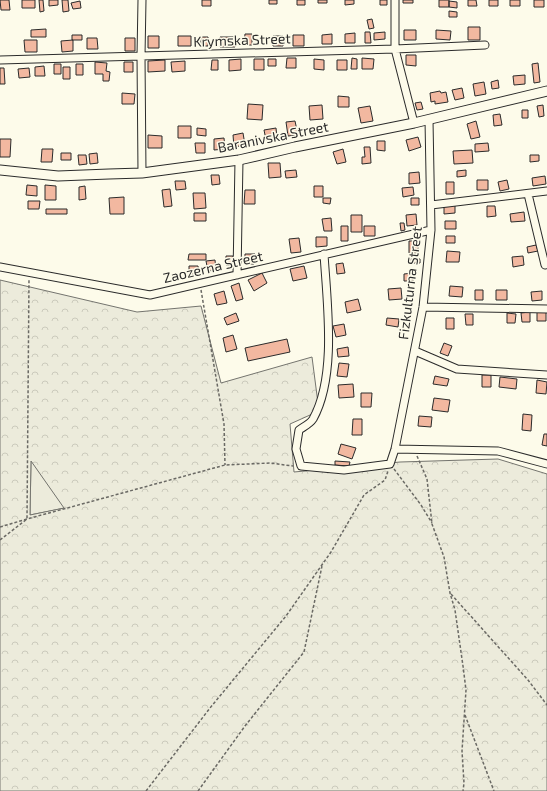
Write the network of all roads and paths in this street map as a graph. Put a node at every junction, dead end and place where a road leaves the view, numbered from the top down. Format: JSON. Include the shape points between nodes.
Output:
{"nodes":[{"id":1,"x":142,"y":0,"type":"edge"},
{"id":2,"x":395,"y":0,"type":"edge"},
{"id":3,"x":486,"y":45,"type":"dead end"},
{"id":4,"x":395,"y":49,"type":"junction"},
{"id":5,"x":141,"y":56,"type":"junction"},
{"id":6,"x":0,"y":60,"type":"edge"},
{"id":7,"x":547,"y":91,"type":"edge"},
{"id":8,"x":429,"y":120,"type":"junction"},
{"id":9,"x":414,"y":123,"type":"junction"},
{"id":10,"x":239,"y":160,"type":"junction"},
{"id":11,"x":0,"y":170,"type":"edge"},
{"id":12,"x":142,"y":172,"type":"junction"},
{"id":13,"x":547,"y":191,"type":"edge"},
{"id":14,"x":528,"y":194,"type":"junction"},
{"id":15,"x":431,"y":205,"type":"junction"},
{"id":16,"x":431,"y":230,"type":"junction"},
{"id":17,"x":324,"y":254,"type":"junction"},
{"id":18,"x":547,"y":264,"type":"edge"},
{"id":19,"x":0,"y":267,"type":"edge"},
{"id":20,"x":30,"y":273,"type":"junction"},
{"id":21,"x":237,"y":275,"type":"junction"},
{"id":22,"x":200,"y":284,"type":"junction"},
{"id":23,"x":423,"y":307,"type":"junction"},
{"id":24,"x":547,"y":309,"type":"edge"},
{"id":25,"x":415,"y":351,"type":"junction"},
{"id":26,"x":547,"y":375,"type":"edge"},
{"id":27,"x":395,"y":449,"type":"junction"},
{"id":28,"x":414,"y":449,"type":"junction"},
{"id":29,"x":390,"y":464,"type":"junction"},
{"id":30,"x":547,"y":464,"type":"edge"},
{"id":31,"x":225,"y":465,"type":"junction"},
{"id":32,"x":301,"y":466,"type":"junction"},
{"id":33,"x":27,"y":519,"type":"junction"},
{"id":34,"x":432,"y":524,"type":"junction"},
{"id":35,"x":0,"y":527,"type":"edge"},
{"id":36,"x":0,"y":540,"type":"edge"},
{"id":37,"x":322,"y":564,"type":"junction"},
{"id":38,"x":450,"y":593,"type":"junction"},
{"id":39,"x":547,"y":704,"type":"edge"},
{"id":40,"x":464,"y":713,"type":"junction"},
{"id":41,"x":146,"y":791,"type":"edge"},
{"id":42,"x":198,"y":791,"type":"edge"},
{"id":43,"x":463,"y":791,"type":"edge"},
{"id":44,"x":494,"y":791,"type":"edge"}],
"edges":[{"from":1,"to":5,"type":"street"},
{"from":2,"to":4,"type":"street"},
{"from":3,"to":4,"type":"street","name":"Krymska Street"},
{"from":4,"to":5,"type":"street","name":"Krymska Street"},
{"from":4,"to":9,"type":"street"},
{"from":5,"to":6,"type":"street","name":"Krymska Street"},
{"from":5,"to":12,"type":"street"},
{"from":7,"to":8,"type":"main road","name":"Baranivska Street"},
{"from":8,"to":9,"type":"main road","name":"Baranivska Street"},
{"from":8,"to":15,"type":"street","name":"Fizkulturna Street"},
{"from":9,"to":10,"type":"main road","name":"Baranivska Street"},
{"from":10,"to":12,"type":"main road","name":"Baranivska Street"},
{"from":10,"to":21,"type":"street"},
{"from":11,"to":12,"type":"main road","name":"Baranivska Street","via":[[58,176]]},
{"from":13,"to":14,"type":"street"},
{"from":14,"to":15,"type":"street"},
{"from":14,"to":18,"type":"street","via":[[545,265]]},
{"from":15,"to":16,"type":"street","name":"Fizkulturna Street"},
{"from":16,"to":17,"type":"street","name":"Zaozerna Street"},
{"from":16,"to":23,"type":"street","name":"Fizkulturna Street"},
{"from":17,"to":21,"type":"street","name":"Zaozerna Street"},
{"from":17,"to":32,"type":"street","via":[[329,351],[326,382],[312,420],[298,430],[296,449]]},
{"from":19,"to":20,"type":"street","name":"Zaozerna Street"},
{"from":20,"to":22,"type":"street","name":"Zaozerna Street","via":[[150,295]]},
{"from":20,"to":33,"type":"path"},
{"from":21,"to":22,"type":"street","name":"Zaozerna Street"},
{"from":22,"to":31,"type":"path","via":[[224,424]]},
{"from":23,"to":24,"type":"street"},
{"from":23,"to":25,"type":"street","name":"Fizkulturna Street"},
{"from":25,"to":26,"type":"street","via":[[457,369]]},
{"from":25,"to":27,"type":"street","name":"Fizkulturna Street"},
{"from":27,"to":28,"type":"street"},
{"from":27,"to":29,"type":"street","name":"Fizkulturna Street"},
{"from":28,"to":30,"type":"street","via":[[498,451]]},
{"from":28,"to":34,"type":"path","via":[[427,479]]},
{"from":29,"to":32,"type":"street","via":[[344,470]]},
{"from":29,"to":34,"type":"path"},
{"from":29,"to":37,"type":"path","via":[[385,480],[364,495]]},
{"from":31,"to":32,"type":"path","via":[[270,463]]},
{"from":31,"to":33,"type":"path"},
{"from":33,"to":35,"type":"path"},
{"from":33,"to":36,"type":"path"},
{"from":34,"to":38,"type":"path","via":[[444,557]]},
{"from":37,"to":41,"type":"path","via":[[286,616]]},
{"from":37,"to":42,"type":"path","via":[[304,652],[245,726]]},
{"from":38,"to":39,"type":"path"},
{"from":38,"to":40,"type":"path","via":[[455,610],[466,690]]},
{"from":40,"to":43,"type":"path"},
{"from":40,"to":44,"type":"path"}]}
